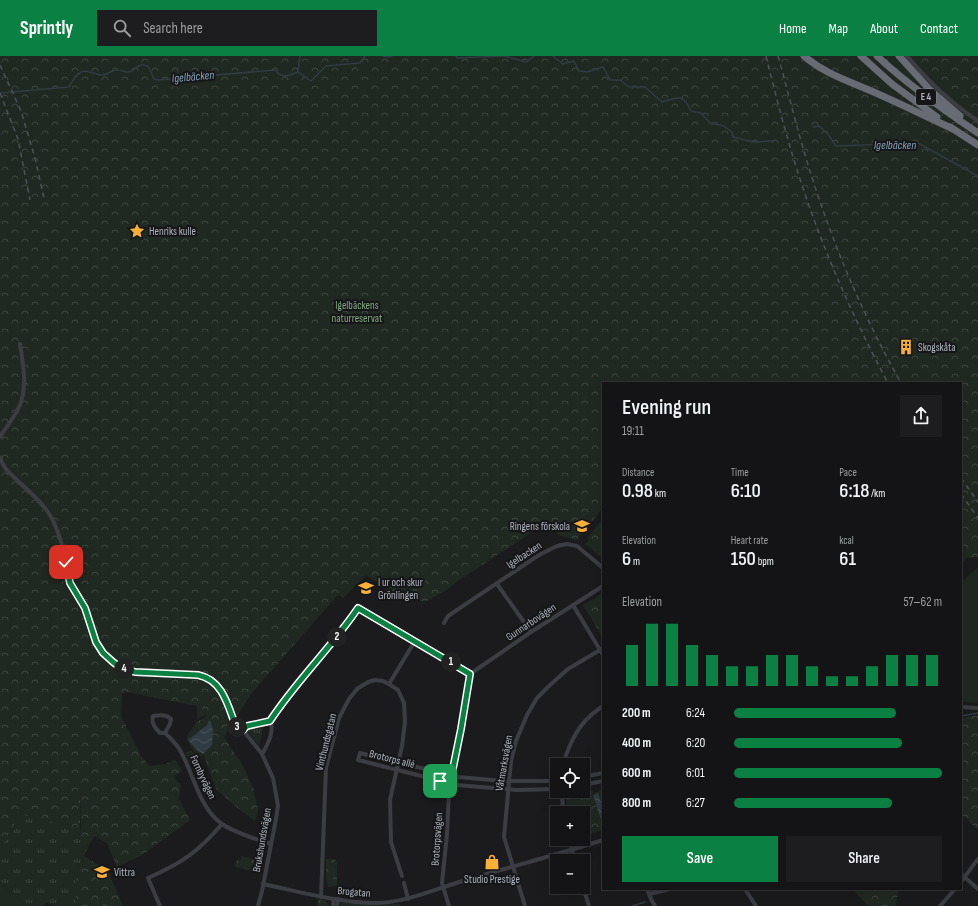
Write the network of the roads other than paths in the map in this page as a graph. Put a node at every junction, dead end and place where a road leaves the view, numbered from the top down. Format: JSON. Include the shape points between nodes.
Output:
{"nodes":[{"id":1,"x":804,"y":56,"type":"edge"},
{"id":2,"x":861,"y":56,"type":"edge"},
{"id":3,"x":877,"y":56,"type":"edge"},
{"id":4,"x":899,"y":56,"type":"edge"},
{"id":5,"x":907,"y":56,"type":"edge"},
{"id":6,"x":978,"y":121,"type":"edge"},
{"id":7,"x":953,"y":128,"type":"junction"},
{"id":8,"x":978,"y":133,"type":"edge"},
{"id":9,"x":978,"y":145,"type":"edge"},
{"id":10,"x":20,"y":344,"type":"dead end"},
{"id":11,"x":0,"y":437,"type":"edge"},
{"id":12,"x":0,"y":457,"type":"edge"},
{"id":13,"x":602,"y":567,"type":"edge"},
{"id":14,"x":497,"y":584,"type":"junction"},
{"id":15,"x":602,"y":587,"type":"edge"},
{"id":16,"x":573,"y":605,"type":"junction"},
{"id":17,"x":444,"y":623,"type":"dead end"},
{"id":18,"x":531,"y":632,"type":"junction"},
{"id":19,"x":415,"y":641,"type":"junction"},
{"id":20,"x":600,"y":650,"type":"junction"},
{"id":21,"x":602,"y":653,"type":"edge"},
{"id":22,"x":470,"y":674,"type":"junction"},
{"id":23,"x":389,"y":684,"type":"junction"},
{"id":24,"x":602,"y":707,"type":"edge"},
{"id":25,"x":962,"y":707,"type":"edge"},
{"id":26,"x":978,"y":708,"type":"edge"},
{"id":27,"x":270,"y":721,"type":"junction"},
{"id":28,"x":243,"y":730,"type":"junction"},
{"id":29,"x":165,"y":733,"type":"junction"},
{"id":30,"x":262,"y":754,"type":"junction"},
{"id":31,"x":565,"y":758,"type":"edge"},
{"id":32,"x":399,"y":762,"type":"junction"},
{"id":33,"x":397,"y":770,"type":"junction"},
{"id":34,"x":602,"y":773,"type":"edge"},
{"id":35,"x":451,"y":775,"type":"junction"},
{"id":36,"x":590,"y":776,"type":"edge"},
{"id":37,"x":509,"y":781,"type":"junction"},
{"id":38,"x":550,"y":781,"type":"edge"},
{"id":39,"x":602,"y":781,"type":"edge"},
{"id":40,"x":450,"y":783,"type":"junction"},
{"id":41,"x":590,"y":784,"type":"edge"},
{"id":42,"x":508,"y":789,"type":"junction"},
{"id":43,"x":550,"y":789,"type":"edge"},
{"id":44,"x":222,"y":824,"type":"junction"},
{"id":45,"x":602,"y":840,"type":"edge"},
{"id":46,"x":271,"y":844,"type":"junction"},
{"id":47,"x":571,"y":846,"type":"edge"},
{"id":48,"x":572,"y":850,"type":"junction"},
{"id":49,"x":573,"y":854,"type":"edge"},
{"id":50,"x":978,"y":859,"type":"edge"},
{"id":51,"x":512,"y":866,"type":"junction"},
{"id":52,"x":402,"y":876,"type":"dead end"},
{"id":53,"x":963,"y":876,"type":"edge"},
{"id":54,"x":404,"y":883,"type":"dead end"},
{"id":55,"x":264,"y":884,"type":"junction"},
{"id":56,"x":443,"y":887,"type":"junction"},
{"id":57,"x":978,"y":889,"type":"edge"},
{"id":58,"x":647,"y":890,"type":"edge"},
{"id":59,"x":666,"y":890,"type":"edge"},
{"id":60,"x":746,"y":890,"type":"edge"},
{"id":61,"x":954,"y":890,"type":"edge"},
{"id":62,"x":585,"y":894,"type":"edge"},
{"id":63,"x":649,"y":894,"type":"junction"},
{"id":64,"x":321,"y":897,"type":"junction"},
{"id":65,"x":336,"y":899,"type":"junction"},
{"id":66,"x":408,"y":899,"type":"junction"},
{"id":67,"x":160,"y":906,"type":"edge"},
{"id":68,"x":258,"y":906,"type":"edge"},
{"id":69,"x":333,"y":906,"type":"edge"},
{"id":70,"x":337,"y":906,"type":"edge"},
{"id":71,"x":449,"y":906,"type":"edge"},
{"id":72,"x":525,"y":906,"type":"edge"},
{"id":73,"x":589,"y":906,"type":"edge"},
{"id":74,"x":655,"y":906,"type":"edge"},
{"id":75,"x":756,"y":906,"type":"edge"},
{"id":76,"x":940,"y":906,"type":"edge"}],
"edges":[{"from":1,"to":7,"type":"highway","via":[[819,68],[837,77]]},
{"from":2,"to":7,"type":"highway","number":"E 4","via":[[892,84]]},
{"from":3,"to":8,"type":"highway","number":"E 4","via":[[897,75]]},
{"from":4,"to":8,"type":"highway","via":[[931,91]]},
{"from":5,"to":6,"type":"street","via":[[951,101]]},
{"from":7,"to":9,"type":"highway","number":"E 4"},
{"from":10,"to":11,"type":"street","via":[[24,377],[22,398],[19,408]]},
{"from":12,"to":28,"type":"street","name":"Brukshundsvägen","via":[[6,469],[53,520],[70,583],[85,608],[96,642],[103,653],[116,665],[135,672],[198,675],[208,678],[221,690],[236,727]]},
{"from":13,"to":14,"type":"street","name":"Igelbacken","via":[[577,546],[567,544],[539,555]]},
{"from":14,"to":17,"type":"street","name":"Igelbacken","via":[[448,616]]},
{"from":14,"to":18,"type":"street"},
{"from":15,"to":16,"type":"street","name":"Gunnarbovägen"},
{"from":16,"to":18,"type":"street","name":"Gunnarbovägen"},
{"from":16,"to":20,"type":"street"},
{"from":18,"to":22,"type":"street","name":"Gunnarbovägen"},
{"from":19,"to":22,"type":"street"},
{"from":19,"to":23,"type":"street"},
{"from":19,"to":27,"type":"street","via":[[358,608],[343,631],[323,652]]},
{"from":20,"to":21,"type":"street"},
{"from":20,"to":37,"type":"street","name":"Våtmarksvägen","via":[[568,670],[533,704],[516,741]]},
{"from":22,"to":35,"type":"street","name":"Brotorpsvägen"},
{"from":23,"to":32,"type":"street","via":[[398,690],[404,702],[405,722]]},
{"from":23,"to":64,"type":"street","name":"Vinthundsgatan","via":[[375,680],[357,689],[339,718],[326,768]]},
{"from":24,"to":31,"type":"street","via":[[578,728]]},
{"from":25,"to":26,"type":"street"},
{"from":27,"to":28,"type":"street","via":[[247,726]]},
{"from":27,"to":30,"type":"street","via":[[272,730]]},
{"from":28,"to":30,"type":"street","name":"Brukshundsvägen"},
{"from":29,"to":29,"type":"street","name":"Fornbyvägen","via":[[171,719],[168,716],[153,716],[152,724],[155,729]]},
{"from":29,"to":44,"type":"street","name":"Fornbyvägen","via":[[180,750],[204,802]]},
{"from":30,"to":46,"type":"street","name":"Brukshundsvägen","via":[[273,778],[278,806]]},
{"from":32,"to":33,"type":"street"},
{"from":32,"to":33,"type":"street","name":"Brotorps allé","via":[[360,753],[358,760]]},
{"from":32,"to":35,"type":"street","name":"Brotorps allé"},
{"from":33,"to":40,"type":"street","name":"Brotorps allé"},
{"from":33,"to":52,"type":"street","via":[[390,800],[391,842]]},
{"from":34,"to":36,"type":"street"},
{"from":35,"to":37,"type":"street","name":"Brotorps allé"},
{"from":35,"to":40,"type":"street","name":"Brotorpsvägen"},
{"from":37,"to":38,"type":"street","name":"Brotorps allé"},
{"from":37,"to":42,"type":"street","name":"Våtmarksvägen"},
{"from":39,"to":41,"type":"street"},
{"from":40,"to":42,"type":"street","name":"Brotorps allé"},
{"from":40,"to":56,"type":"street","name":"Brotorpsvägen"},
{"from":42,"to":43,"type":"street","name":"Brotorps allé"},
{"from":42,"to":51,"type":"street","name":"Våtmarksvägen","via":[[504,837]]},
{"from":44,"to":46,"type":"street","name":"Fornbyvägen"},
{"from":44,"to":67,"type":"street","via":[[193,854],[173,867],[148,878]]},
{"from":45,"to":48,"type":"street","name":"Brogatan"},
{"from":46,"to":55,"type":"street","name":"Brukshundsvägen"},
{"from":47,"to":48,"type":"street"},
{"from":48,"to":49,"type":"street"},
{"from":48,"to":51,"type":"street","name":"Brogatan"},
{"from":50,"to":53,"type":"street"},
{"from":51,"to":56,"type":"street","name":"Brogatan"},
{"from":51,"to":72,"type":"street","name":"Våtmarksvägen"},
{"from":53,"to":57,"type":"street"},
{"from":54,"to":66,"type":"street"},
{"from":55,"to":64,"type":"street","name":"Brogatan"},
{"from":55,"to":68,"type":"street","name":"Brukshundsvägen"},
{"from":56,"to":66,"type":"street","name":"Brogatan"},
{"from":56,"to":71,"type":"street","name":"Brotorpsvägen"},
{"from":58,"to":63,"type":"street"},
{"from":59,"to":63,"type":"street"},
{"from":60,"to":75,"type":"street"},
{"from":61,"to":76,"type":"street"},
{"from":62,"to":73,"type":"street"},
{"from":63,"to":74,"type":"street"},
{"from":64,"to":65,"type":"street","name":"Brogatan"},
{"from":65,"to":66,"type":"street","name":"Brogatan","via":[[376,903]]},
{"from":65,"to":69,"type":"street"},
{"from":65,"to":70,"type":"street"}]}
